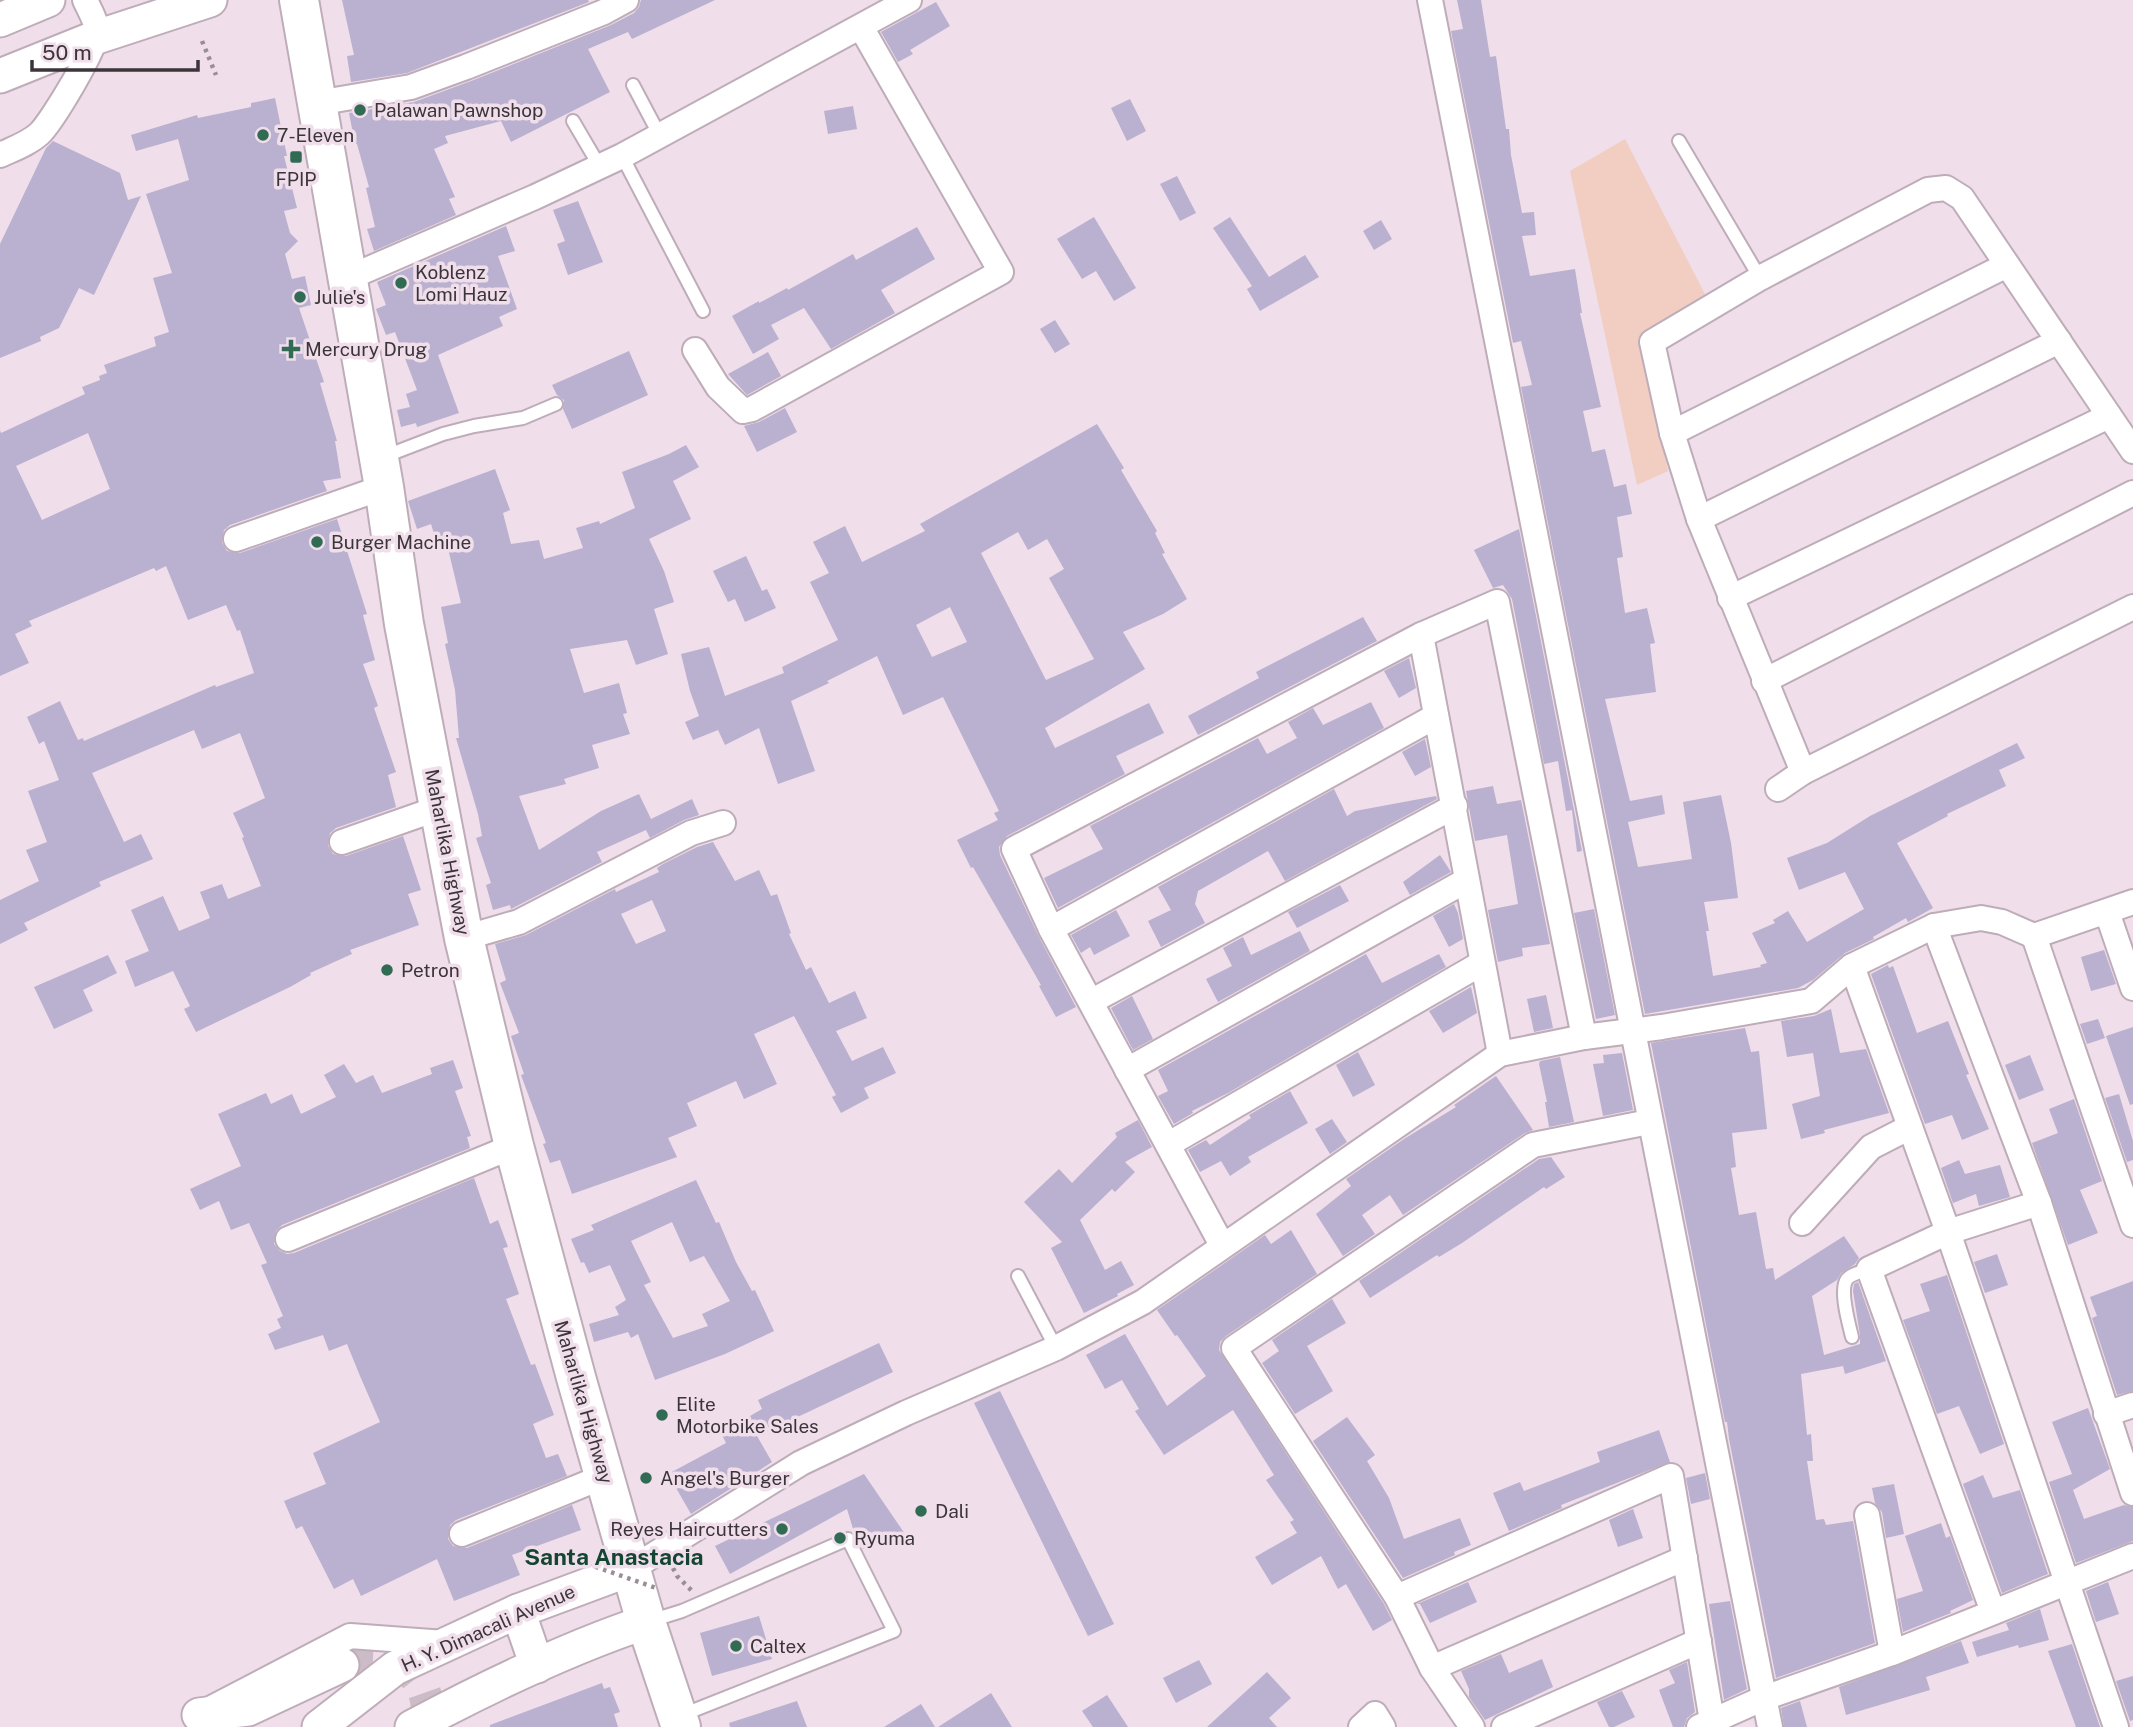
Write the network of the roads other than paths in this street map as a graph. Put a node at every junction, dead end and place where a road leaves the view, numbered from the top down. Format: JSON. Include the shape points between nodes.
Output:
{"nodes":[{"id":1,"x":48,"y":0,"type":"edge"},
{"id":2,"x":85,"y":0,"type":"edge"},
{"id":3,"x":210,"y":0,"type":"edge"},
{"id":4,"x":299,"y":0,"type":"edge"},
{"id":5,"x":626,"y":0,"type":"edge"},
{"id":6,"x":909,"y":0,"type":"edge"},
{"id":7,"x":1430,"y":0,"type":"edge"},
{"id":8,"x":0,"y":20,"type":"edge"},
{"id":9,"x":860,"y":27,"type":"junction"},
{"id":10,"x":97,"y":37,"type":"junction"},
{"id":11,"x":0,"y":76,"type":"edge"},
{"id":12,"x":633,"y":85,"type":"dead end"},
{"id":13,"x":317,"y":103,"type":"junction"},
{"id":14,"x":573,"y":121,"type":"dead end"},
{"id":15,"x":660,"y":136,"type":"junction"},
{"id":16,"x":1679,"y":141,"type":"dead end"},
{"id":17,"x":0,"y":155,"type":"edge"},
{"id":18,"x":611,"y":161,"type":"junction"},
{"id":19,"x":2007,"y":265,"type":"junction"},
{"id":20,"x":348,"y":278,"type":"junction"},
{"id":21,"x":1760,"y":278,"type":"junction"},
{"id":22,"x":703,"y":311,"type":"dead end"},
{"id":23,"x":2059,"y":341,"type":"junction"},
{"id":24,"x":695,"y":350,"type":"dead end"},
{"id":25,"x":556,"y":404,"type":"dead end"},
{"id":26,"x":2109,"y":416,"type":"junction"},
{"id":27,"x":1672,"y":433,"type":"junction"},
{"id":28,"x":2133,"y":451,"type":"edge"},
{"id":29,"x":382,"y":473,"type":"junction"},
{"id":30,"x":2133,"y":493,"type":"edge"},
{"id":31,"x":1699,"y":519,"type":"junction"},
{"id":32,"x":236,"y":539,"type":"dead end"},
{"id":33,"x":1730,"y":598,"type":"junction"},
{"id":34,"x":2133,"y":607,"type":"edge"},
{"id":35,"x":1421,"y":635,"type":"junction"},
{"id":36,"x":1764,"y":681,"type":"junction"},
{"id":37,"x":1436,"y":716,"type":"junction"},
{"id":38,"x":1803,"y":772,"type":"junction"},
{"id":39,"x":1778,"y":789,"type":"dead end"},
{"id":40,"x":1455,"y":806,"type":"junction"},
{"id":41,"x":439,"y":808,"type":"junction"},
{"id":42,"x":723,"y":823,"type":"dead end"},
{"id":43,"x":342,"y":842,"type":"dead end"},
{"id":44,"x":1467,"y":880,"type":"junction"},
{"id":45,"x":2133,"y":902,"type":"edge"},
{"id":46,"x":2107,"y":912,"type":"junction"},
{"id":47,"x":1934,"y":926,"type":"junction"},
{"id":48,"x":1051,"y":929,"type":"junction"},
{"id":49,"x":2034,"y":936,"type":"junction"},
{"id":50,"x":464,"y":938,"type":"junction"},
{"id":51,"x":1482,"y":963,"type":"junction"},
{"id":52,"x":1852,"y":966,"type":"junction"},
{"id":53,"x":2133,"y":988,"type":"edge"},
{"id":54,"x":1092,"y":1001,"type":"junction"},
{"id":55,"x":1632,"y":1031,"type":"junction"},
{"id":56,"x":1584,"y":1037,"type":"junction"},
{"id":57,"x":1500,"y":1054,"type":"junction"},
{"id":58,"x":1128,"y":1070,"type":"junction"},
{"id":59,"x":1649,"y":1122,"type":"junction"},
{"id":60,"x":1910,"y":1128,"type":"junction"},
{"id":61,"x":1169,"y":1144,"type":"junction"},
{"id":62,"x":514,"y":1146,"type":"junction"},
{"id":63,"x":2039,"y":1203,"type":"junction"},
{"id":64,"x":1802,"y":1223,"type":"dead end"},
{"id":65,"x":2133,"y":1225,"type":"edge"},
{"id":66,"x":1948,"y":1232,"type":"junction"},
{"id":67,"x":288,"y":1239,"type":"dead end"},
{"id":68,"x":1222,"y":1245,"type":"junction"},
{"id":69,"x":1869,"y":1269,"type":"junction"},
{"id":70,"x":1018,"y":1276,"type":"dead end"},
{"id":71,"x":1852,"y":1337,"type":"dead end"},
{"id":72,"x":1056,"y":1348,"type":"junction"},
{"id":73,"x":2133,"y":1405,"type":"edge"},
{"id":74,"x":2106,"y":1414,"type":"junction"},
{"id":75,"x":605,"y":1476,"type":"junction"},
{"id":76,"x":2133,"y":1493,"type":"edge"},
{"id":77,"x":1867,"y":1515,"type":"dead end"},
{"id":78,"x":461,"y":1534,"type":"dead end"},
{"id":79,"x":2133,"y":1556,"type":"edge"},
{"id":80,"x":1685,"y":1558,"type":"junction"},
{"id":81,"x":2067,"y":1584,"type":"junction"},
{"id":82,"x":645,"y":1593,"type":"junction"},
{"id":83,"x":1397,"y":1597,"type":"junction"},
{"id":84,"x":518,"y":1611,"type":"junction"},
{"id":85,"x":1993,"y":1612,"type":"junction"},
{"id":86,"x":1699,"y":1642,"type":"junction"},
{"id":87,"x":449,"y":1643,"type":"junction"},
{"id":88,"x":1892,"y":1653,"type":"junction"},
{"id":89,"x":342,"y":1665,"type":"tunnel mouth"},
{"id":90,"x":537,"y":1667,"type":"junction"},
{"id":91,"x":1432,"y":1668,"type":"junction"},
{"id":92,"x":1764,"y":1698,"type":"junction"},
{"id":93,"x":194,"y":1721,"type":"edge"},
{"id":94,"x":680,"y":1722,"type":"edge"},
{"id":95,"x":1705,"y":1724,"type":"edge"},
{"id":96,"x":319,"y":1727,"type":"edge"},
{"id":97,"x":412,"y":1727,"type":"edge"},
{"id":98,"x":1361,"y":1727,"type":"edge"},
{"id":99,"x":1382,"y":1727,"type":"edge"},
{"id":100,"x":1472,"y":1727,"type":"edge"},
{"id":101,"x":1504,"y":1727,"type":"edge"},
{"id":102,"x":1770,"y":1727,"type":"edge"},
{"id":103,"x":2116,"y":1727,"type":"edge"}],
"edges":[{"from":1,"to":8,"type":"street"},
{"from":2,"to":10,"type":"street"},
{"from":3,"to":10,"type":"street"},
{"from":4,"to":13,"type":"highway","name":"Maharlika Highway"},
{"from":5,"to":13,"type":"street","via":[[411,86]]},
{"from":6,"to":9,"type":"street"},
{"from":7,"to":55,"type":"street"},
{"from":9,"to":15,"type":"street"},
{"from":9,"to":24,"type":"street","via":[[1001,272],[752,409],[743,411],[718,387]]},
{"from":10,"to":11,"type":"street"},
{"from":10,"to":17,"type":"street","via":[[48,123],[38,135]]},
{"from":12,"to":15,"type":"lane"},
{"from":13,"to":20,"type":"highway","name":"Maharlika Highway"},
{"from":14,"to":18,"type":"lane"},
{"from":15,"to":18,"type":"street"},
{"from":16,"to":21,"type":"lane"},
{"from":18,"to":20,"type":"street"},
{"from":18,"to":22,"type":"lane"},
{"from":19,"to":21,"type":"street","via":[[1962,198],[1946,188],[1928,190]]},
{"from":19,"to":23,"type":"street"},
{"from":19,"to":27,"type":"street"},
{"from":20,"to":29,"type":"highway","name":"Maharlika Highway"},
{"from":21,"to":27,"type":"street","via":[[1652,342]]},
{"from":23,"to":26,"type":"street"},
{"from":23,"to":31,"type":"street"},
{"from":25,"to":29,"type":"lane","via":[[523,418],[443,434]]},
{"from":26,"to":28,"type":"street"},
{"from":26,"to":33,"type":"street"},
{"from":27,"to":31,"type":"street"},
{"from":29,"to":32,"type":"street"},
{"from":29,"to":41,"type":"highway","name":"Maharlika Highway","via":[[404,624]]},
{"from":30,"to":36,"type":"street"},
{"from":31,"to":33,"type":"street"},
{"from":33,"to":36,"type":"street"},
{"from":34,"to":38,"type":"street"},
{"from":35,"to":37,"type":"street"},
{"from":35,"to":48,"type":"street","via":[[1014,849]]},
{"from":35,"to":56,"type":"street","via":[[1497,602]]},
{"from":36,"to":38,"type":"street"},
{"from":37,"to":40,"type":"street"},
{"from":37,"to":48,"type":"street"},
{"from":38,"to":39,"type":"street"},
{"from":40,"to":44,"type":"street"},
{"from":40,"to":54,"type":"street"},
{"from":41,"to":43,"type":"street"},
{"from":41,"to":50,"type":"highway","name":"Maharlika Highway"},
{"from":42,"to":50,"type":"street","via":[[691,833],[519,922]]},
{"from":44,"to":51,"type":"street"},
{"from":44,"to":58,"type":"street"},
{"from":45,"to":46,"type":"street"},
{"from":46,"to":49,"type":"street"},
{"from":46,"to":53,"type":"street"},
{"from":47,"to":49,"type":"street","via":[[1981,918]]},
{"from":47,"to":52,"type":"street"},
{"from":47,"to":63,"type":"street"},
{"from":48,"to":54,"type":"street"},
{"from":49,"to":65,"type":"street"},
{"from":50,"to":62,"type":"highway","name":"Maharlika Highway"},
{"from":51,"to":57,"type":"street"},
{"from":51,"to":61,"type":"street"},
{"from":52,"to":55,"type":"street","via":[[1811,1001]]},
{"from":52,"to":60,"type":"street"},
{"from":54,"to":58,"type":"street"},
{"from":55,"to":56,"type":"street"},
{"from":55,"to":59,"type":"street"},
{"from":56,"to":57,"type":"street"},
{"from":57,"to":68,"type":"street"},
{"from":58,"to":61,"type":"street"},
{"from":59,"to":83,"type":"street","via":[[1533,1145],[1234,1348]]},
{"from":59,"to":92,"type":"street"},
{"from":60,"to":64,"type":"street","via":[[1871,1147]]},
{"from":60,"to":66,"type":"street"},
{"from":61,"to":68,"type":"street"},
{"from":62,"to":67,"type":"street"},
{"from":62,"to":75,"type":"highway","name":"Maharlika Highway"},
{"from":63,"to":66,"type":"street"},
{"from":63,"to":74,"type":"street"},
{"from":66,"to":69,"type":"street"},
{"from":66,"to":81,"type":"street"},
{"from":68,"to":72,"type":"street","via":[[1143,1302]]},
{"from":69,"to":71,"type":"lane","via":[[1845,1282]]},
{"from":69,"to":85,"type":"street"},
{"from":70,"to":72,"type":"lane"},
{"from":72,"to":82,"type":"street","via":[[801,1463],[664,1548]]},
{"from":73,"to":74,"type":"street"},
{"from":74,"to":76,"type":"street"},
{"from":75,"to":78,"type":"street"},
{"from":75,"to":82,"type":"highway","name":"Maharlika Highway"},
{"from":77,"to":88,"type":"street"},
{"from":79,"to":81,"type":"street"},
{"from":80,"to":83,"type":"street","via":[[1671,1476]]},
{"from":80,"to":86,"type":"street"},
{"from":80,"to":91,"type":"street"},
{"from":81,"to":85,"type":"street"},
{"from":81,"to":103,"type":"street"},
{"from":82,"to":84,"type":"street","name":"H. Y. Dimacali Avenue"},
{"from":82,"to":90,"type":"street","via":[[609,1634]]},
{"from":82,"to":94,"type":"highway","name":"Maharlika Highway"},
{"from":82,"to":94,"type":"lane","via":[[682,1611],[848,1539],[894,1631]]},
{"from":83,"to":91,"type":"street"},
{"from":84,"to":87,"type":"street","name":"H. Y. Dimacali Avenue"},
{"from":84,"to":90,"type":"street"},
{"from":85,"to":88,"type":"street"},
{"from":86,"to":95,"type":"street"},
{"from":86,"to":101,"type":"street"},
{"from":87,"to":93,"type":"street","via":[[349,1636]]},
{"from":87,"to":96,"type":"street","name":"H. Y. Dimacali Avenue","via":[[395,1668]]},
{"from":88,"to":92,"type":"street"},
{"from":89,"to":93,"type":"street","via":[[248,1709]]},
{"from":90,"to":97,"type":"street","via":[[482,1689]]},
{"from":91,"to":100,"type":"street"},
{"from":92,"to":95,"type":"street"},
{"from":92,"to":102,"type":"street"},
{"from":98,"to":99,"type":"street","via":[[1375,1714]]}]}
